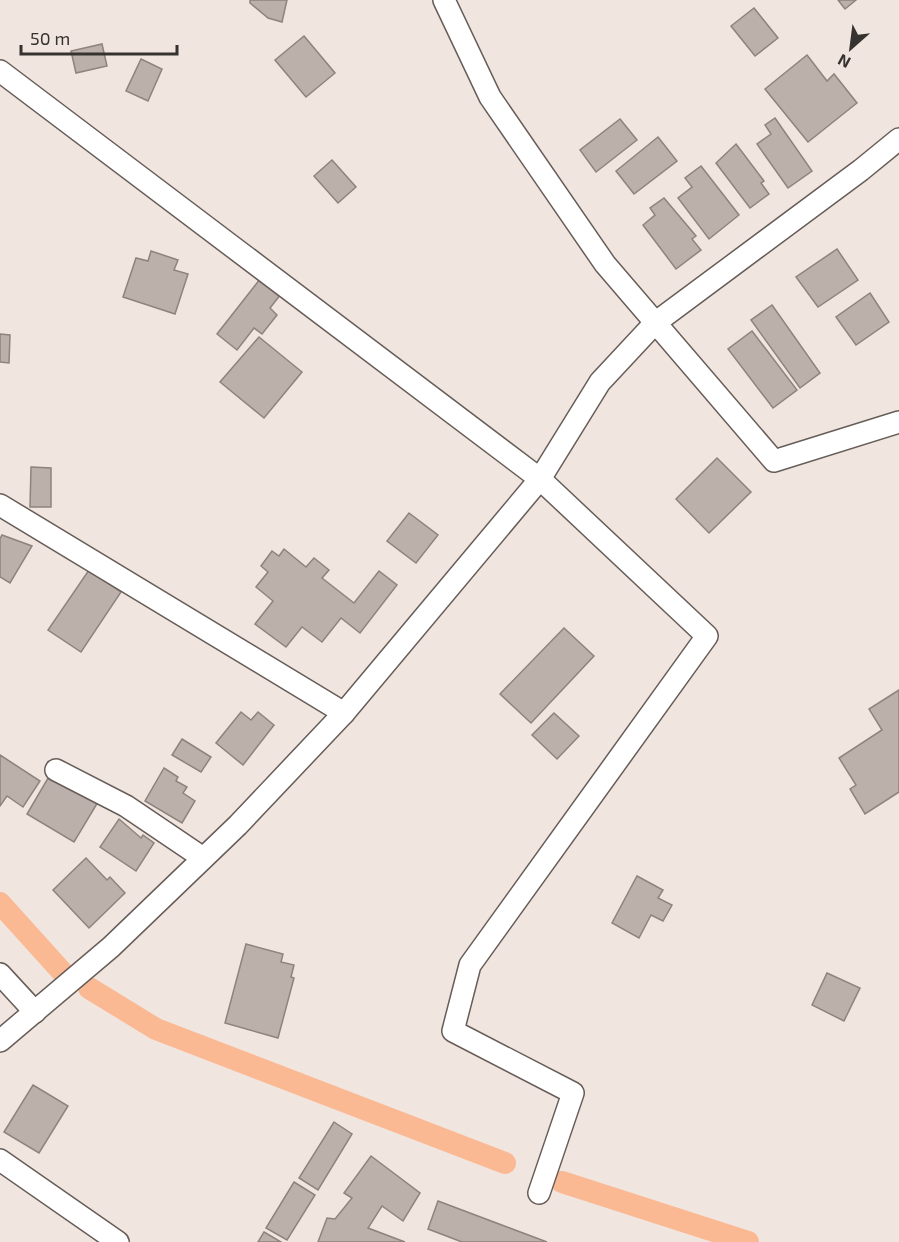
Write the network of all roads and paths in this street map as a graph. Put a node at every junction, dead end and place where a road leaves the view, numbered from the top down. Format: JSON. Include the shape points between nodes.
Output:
{"nodes":[{"id":1,"x":444,"y":0,"type":"edge"},
{"id":2,"x":0,"y":71,"type":"edge"},
{"id":3,"x":899,"y":139,"type":"edge"},
{"id":4,"x":655,"y":323,"type":"junction"},
{"id":5,"x":899,"y":422,"type":"edge"},
{"id":6,"x":540,"y":479,"type":"junction"},
{"id":7,"x":0,"y":505,"type":"edge"},
{"id":8,"x":344,"y":713,"type":"junction"},
{"id":9,"x":56,"y":770,"type":"dead end"},
{"id":10,"x":203,"y":858,"type":"junction"},
{"id":11,"x":0,"y":974,"type":"edge"},
{"id":12,"x":35,"y":1012,"type":"junction"},
{"id":13,"x":0,"y":1041,"type":"edge"},
{"id":14,"x":0,"y":1160,"type":"edge"},
{"id":15,"x":540,"y":1193,"type":"dead end"},
{"id":16,"x":118,"y":1242,"type":"edge"}],
"edges":[{"from":1,"to":4,"type":"street","via":[[490,98],[604,264]]},
{"from":2,"to":6,"type":"street"},
{"from":3,"to":4,"type":"street"},
{"from":4,"to":5,"type":"street","via":[[774,461]]},
{"from":4,"to":6,"type":"street","via":[[600,382]]},
{"from":6,"to":8,"type":"street"},
{"from":6,"to":15,"type":"street","via":[[707,636],[470,965],[453,1031],[573,1093]]},
{"from":7,"to":8,"type":"street"},
{"from":8,"to":10,"type":"street"},
{"from":9,"to":10,"type":"street","via":[[126,806]]},
{"from":10,"to":12,"type":"street","via":[[111,947]]},
{"from":11,"to":12,"type":"street"},
{"from":12,"to":13,"type":"street"},
{"from":14,"to":16,"type":"street"}]}
